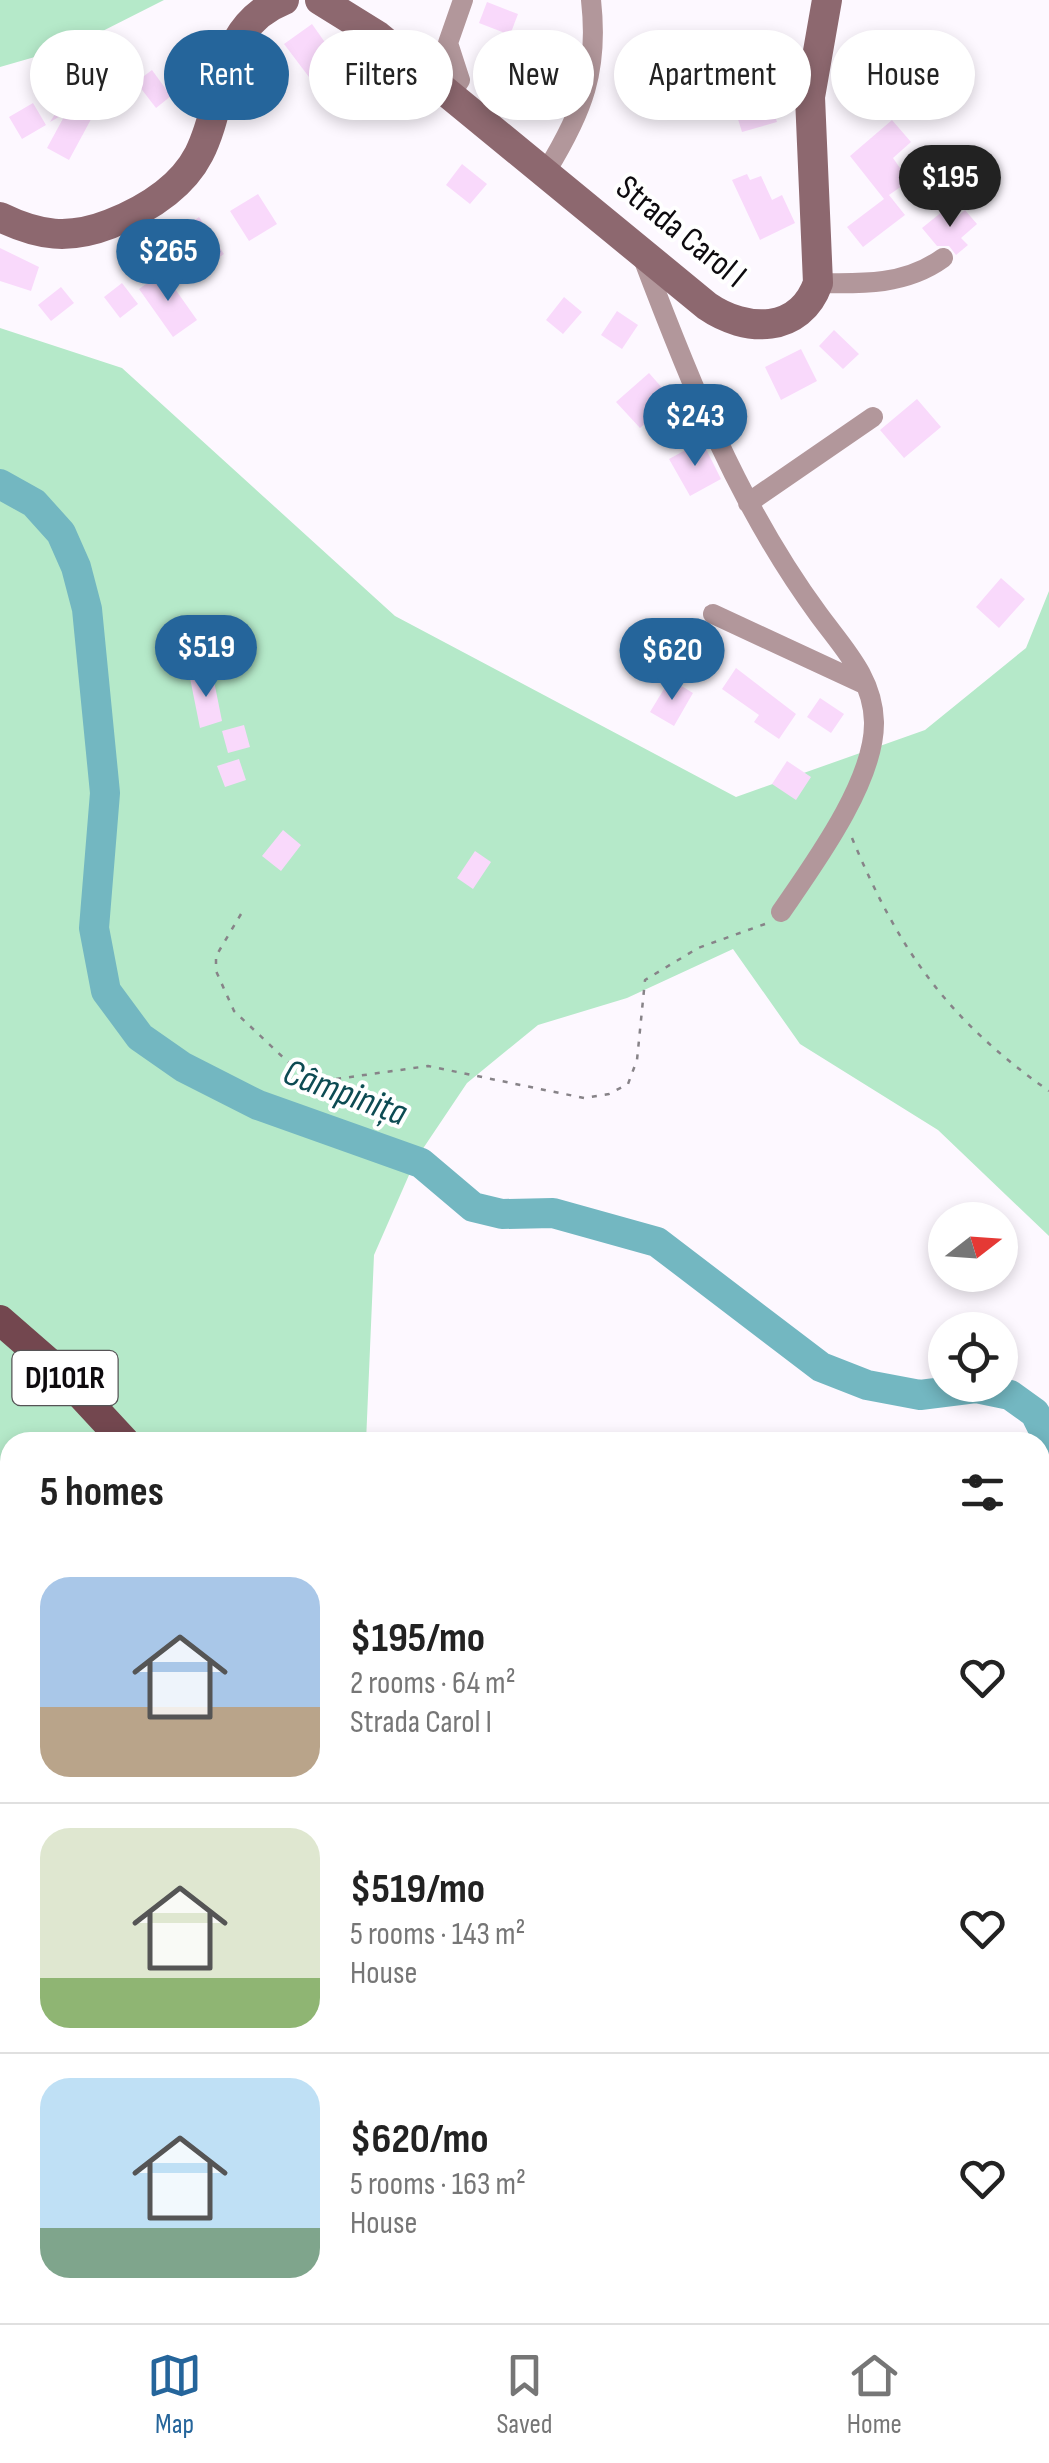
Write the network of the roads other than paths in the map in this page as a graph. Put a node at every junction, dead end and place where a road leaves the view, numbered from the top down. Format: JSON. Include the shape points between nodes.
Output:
{"nodes":[{"id":1,"x":284,"y":0,"type":"edge"},
{"id":2,"x":320,"y":0,"type":"edge"},
{"id":3,"x":462,"y":0,"type":"edge"},
{"id":4,"x":591,"y":0,"type":"edge"},
{"id":5,"x":827,"y":0,"type":"edge"},
{"id":6,"x":369,"y":30,"type":"edge"},
{"id":7,"x":451,"y":30,"type":"edge"},
{"id":8,"x":453,"y":51,"type":"edge"},
{"id":9,"x":453,"y":91,"type":"edge"},
{"id":10,"x":453,"y":96,"type":"edge"},
{"id":11,"x":547,"y":170,"type":"junction"},
{"id":12,"x":0,"y":217,"type":"edge"},
{"id":13,"x":638,"y":247,"type":"junction"},
{"id":14,"x":943,"y":258,"type":"dead end"},
{"id":15,"x":818,"y":283,"type":"junction"},
{"id":16,"x":873,"y":417,"type":"dead end"},
{"id":17,"x":748,"y":502,"type":"junction"},
{"id":18,"x":713,"y":614,"type":"dead end"},
{"id":19,"x":866,"y":685,"type":"junction"},
{"id":20,"x":781,"y":912,"type":"road end"},
{"id":21,"x":0,"y":1320,"type":"edge"},
{"id":22,"x":115,"y":1432,"type":"edge"}],
"edges":[{"from":1,"to":12,"type":"main road","via":[[258,14],[236,42],[198,156],[171,190],[117,221],[71,235],[34,232]]},
{"from":2,"to":6,"type":"main road","name":"Strada Carol I"},
{"from":3,"to":7,"type":"street"},
{"from":4,"to":11,"type":"street","via":[[588,87]]},
{"from":5,"to":15,"type":"main road","via":[[810,96]]},
{"from":8,"to":9,"type":"street","via":[[460,80]]},
{"from":10,"to":11,"type":"main road","name":"Strada Carol I"},
{"from":11,"to":13,"type":"main road","name":"Strada Carol I"},
{"from":13,"to":15,"type":"main road","name":"Strada Carol I","via":[[707,306],[747,325],[790,319],[804,310]]},
{"from":13,"to":17,"type":"street","via":[[696,398]]},
{"from":14,"to":15,"type":"street","via":[[899,280]]},
{"from":16,"to":17,"type":"street"},
{"from":17,"to":19,"type":"street"},
{"from":18,"to":19,"type":"street"},
{"from":19,"to":20,"type":"street","via":[[872,739],[843,813]]},
{"from":21,"to":22,"type":"main road","number":"DJ101R"}]}
